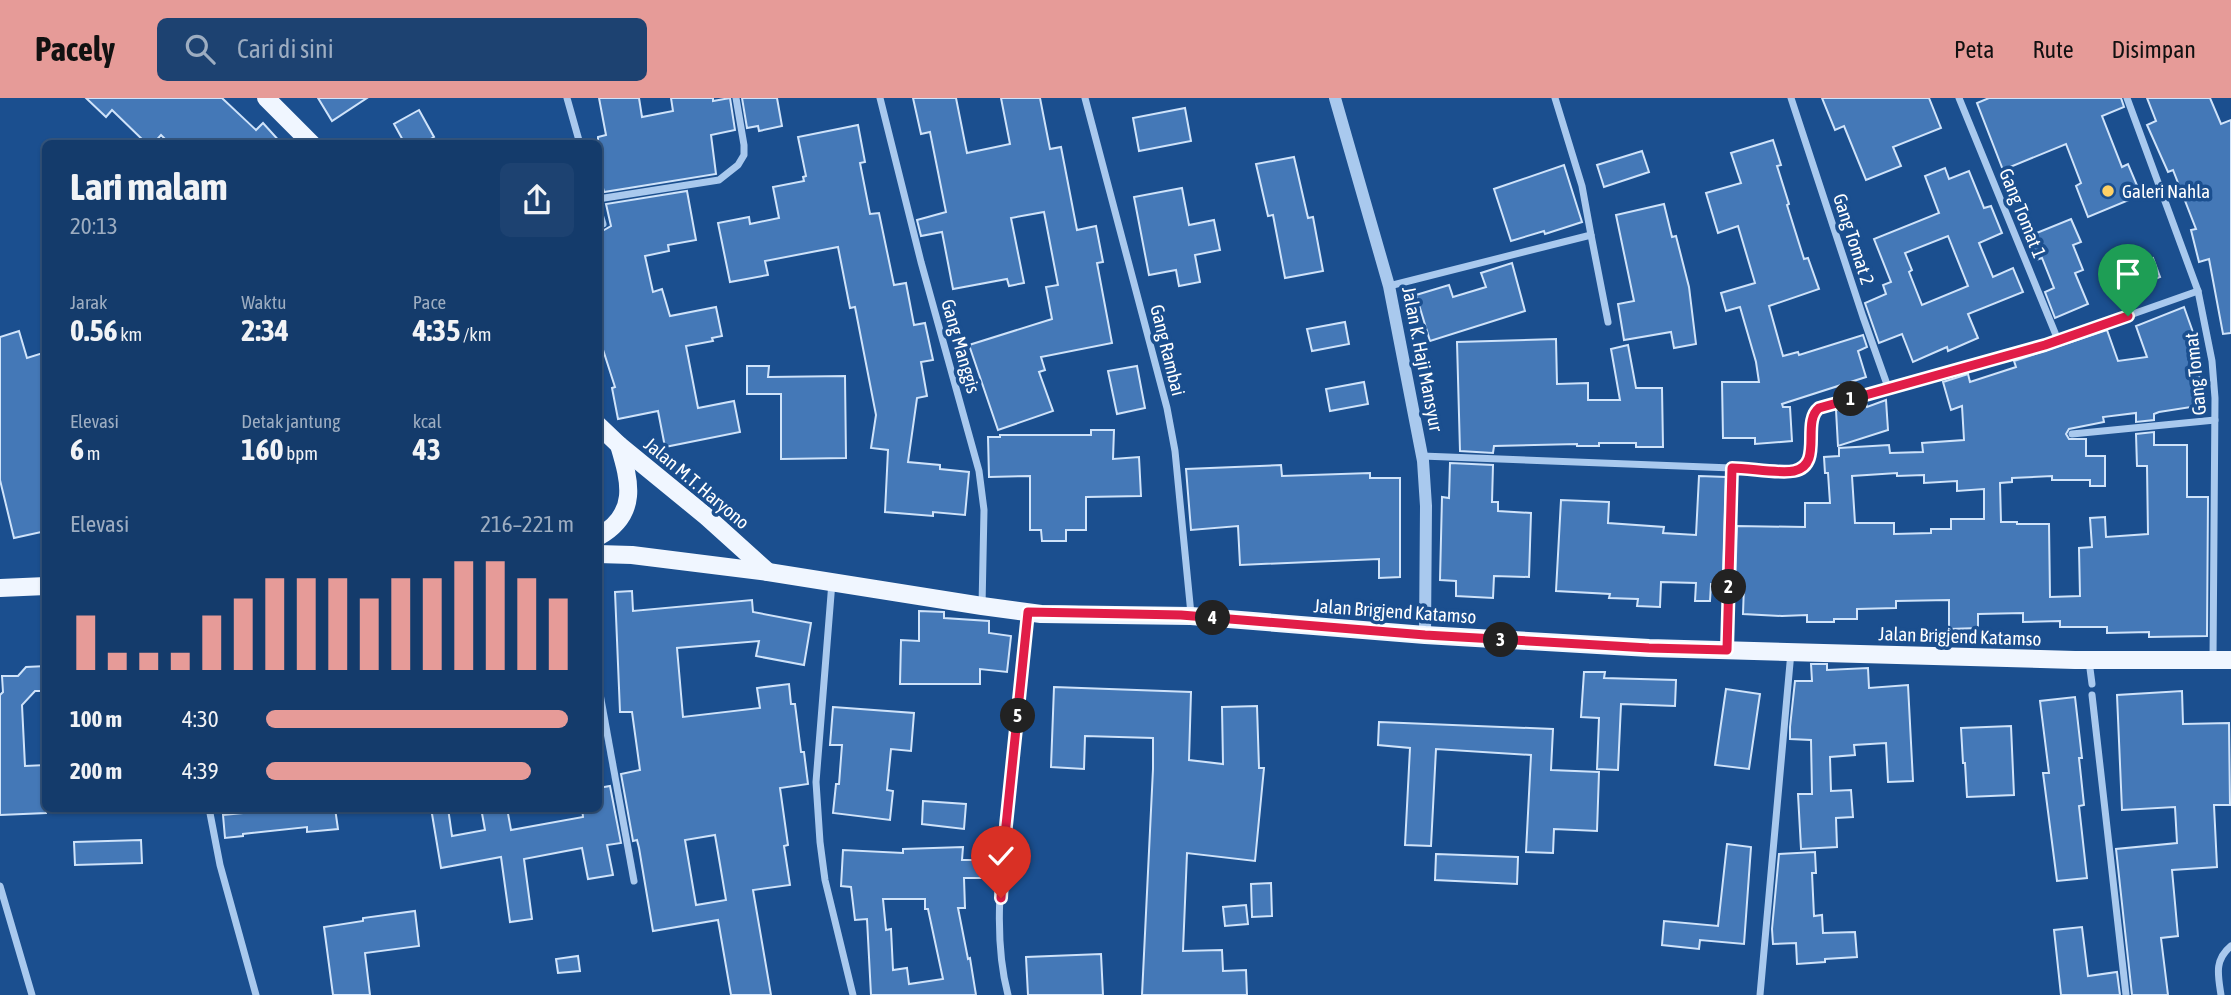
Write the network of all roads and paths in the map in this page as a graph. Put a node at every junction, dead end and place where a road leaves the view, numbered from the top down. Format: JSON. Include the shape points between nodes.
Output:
{"nodes":[{"id":1,"x":266,"y":98,"type":"edge"},
{"id":2,"x":567,"y":98,"type":"edge"},
{"id":3,"x":736,"y":98,"type":"edge"},
{"id":4,"x":880,"y":98,"type":"edge"},
{"id":5,"x":1085,"y":98,"type":"edge"},
{"id":6,"x":1335,"y":98,"type":"edge"},
{"id":7,"x":1555,"y":98,"type":"edge"},
{"id":8,"x":1791,"y":98,"type":"edge"},
{"id":9,"x":1959,"y":98,"type":"edge"},
{"id":10,"x":2127,"y":98,"type":"edge"},
{"id":11,"x":308,"y":140,"type":"edge"},
{"id":12,"x":579,"y":140,"type":"edge"},
{"id":13,"x":602,"y":197,"type":"edge"},
{"id":14,"x":602,"y":221,"type":"edge"},
{"id":15,"x":603,"y":224,"type":"dead end"},
{"id":16,"x":1591,"y":235,"type":"junction"},
{"id":17,"x":1389,"y":286,"type":"junction"},
{"id":18,"x":2198,"y":292,"type":"junction"},
{"id":19,"x":1608,"y":322,"type":"dead end"},
{"id":20,"x":2058,"y":340,"type":"junction"},
{"id":21,"x":1889,"y":390,"type":"junction"},
{"id":22,"x":2215,"y":420,"type":"junction"},
{"id":23,"x":602,"y":429,"type":"edge"},
{"id":24,"x":2072,"y":434,"type":"dead end"},
{"id":25,"x":619,"y":445,"type":"junction"},
{"id":26,"x":1422,"y":456,"type":"junction"},
{"id":27,"x":1732,"y":468,"type":"junction"},
{"id":28,"x":602,"y":534,"type":"edge"},
{"id":29,"x":602,"y":554,"type":"edge"},
{"id":30,"x":768,"y":572,"type":"junction"},
{"id":31,"x":832,"y":582,"type":"junction"},
{"id":32,"x":42,"y":586,"type":"edge"},
{"id":33,"x":0,"y":588,"type":"edge"},
{"id":34,"x":982,"y":607,"type":"junction"},
{"id":35,"x":1028,"y":612,"type":"junction"},
{"id":36,"x":1191,"y":616,"type":"junction"},
{"id":37,"x":1425,"y":635,"type":"junction"},
{"id":38,"x":1727,"y":650,"type":"junction"},
{"id":39,"x":1791,"y":652,"type":"junction"},
{"id":40,"x":2089,"y":660,"type":"junction"},
{"id":41,"x":2226,"y":662,"type":"edge"},
{"id":42,"x":2092,"y":684,"type":"dead end"},
{"id":43,"x":2092,"y":695,"type":"dead end"},
{"id":44,"x":602,"y":704,"type":"edge"},
{"id":45,"x":210,"y":812,"type":"edge"},
{"id":46,"x":635,"y":881,"type":"dead end"},
{"id":47,"x":0,"y":886,"type":"edge"},
{"id":48,"x":2231,"y":946,"type":"edge"},
{"id":49,"x":32,"y":995,"type":"edge"},
{"id":50,"x":256,"y":995,"type":"edge"},
{"id":51,"x":853,"y":995,"type":"edge"},
{"id":52,"x":1007,"y":995,"type":"edge"},
{"id":53,"x":1760,"y":995,"type":"edge"},
{"id":54,"x":2126,"y":995,"type":"edge"},
{"id":55,"x":2221,"y":995,"type":"edge"}],
"edges":[{"from":1,"to":11,"type":"main road"},
{"from":2,"to":12,"type":"street"},
{"from":3,"to":13,"type":"street","via":[[744,155],[719,180]]},
{"from":4,"to":34,"type":"street","name":"Gang Manggis","via":[[979,471],[984,510]]},
{"from":5,"to":36,"type":"street","name":"Gang Rambai","via":[[1167,408]]},
{"from":6,"to":17,"type":"street","name":"Jalan K. Haji Mansyur"},
{"from":7,"to":16,"type":"street","via":[[1582,186]]},
{"from":8,"to":21,"type":"street","name":"Gang Tomat 2"},
{"from":9,"to":20,"type":"street","name":"Gang Tomat 1"},
{"from":10,"to":18,"type":"street","name":"Gang Tomat"},
{"from":14,"to":15,"type":"street"},
{"from":16,"to":17,"type":"street"},
{"from":16,"to":19,"type":"street"},
{"from":17,"to":26,"type":"street","name":"Jalan K. Haji Mansyur"},
{"from":18,"to":20,"type":"street"},
{"from":18,"to":22,"type":"street","name":"Gang Tomat","via":[[2212,361]]},
{"from":20,"to":21,"type":"street"},
{"from":21,"to":27,"type":"street","via":[[1814,412],[1810,456],[1801,469]]},
{"from":22,"to":24,"type":"street"},
{"from":22,"to":41,"type":"street","name":"Gang Tomat"},
{"from":23,"to":25,"type":"main road","name":"Jalan M.T. Haryono"},
{"from":25,"to":28,"type":"main road","via":[[629,479],[627,500],[616,524]]},
{"from":25,"to":30,"type":"main road","name":"Jalan M.T. Haryono"},
{"from":26,"to":27,"type":"street"},
{"from":26,"to":37,"type":"street","name":"Jalan K. Haji Mansyur"},
{"from":27,"to":38,"type":"street"},
{"from":29,"to":30,"type":"main road","name":"Jalan Brigjend Katamso"},
{"from":30,"to":31,"type":"main road","name":"Jalan Brigjend Katamso"},
{"from":31,"to":34,"type":"main road","name":"Jalan Brigjend Katamso"},
{"from":31,"to":51,"type":"street","via":[[816,782],[825,880]]},
{"from":32,"to":33,"type":"main road"},
{"from":34,"to":35,"type":"main road","name":"Jalan Brigjend Katamso"},
{"from":35,"to":36,"type":"main road","name":"Jalan Brigjend Katamso"},
{"from":35,"to":52,"type":"street","via":[[1000,905]]},
{"from":36,"to":37,"type":"main road","name":"Jalan Brigjend Katamso"},
{"from":37,"to":38,"type":"main road","name":"Jalan Brigjend Katamso"},
{"from":38,"to":39,"type":"main road","name":"Jalan Brigjend Katamso"},
{"from":39,"to":40,"type":"main road","name":"Jalan Brigjend Katamso"},
{"from":39,"to":53,"type":"street"},
{"from":40,"to":41,"type":"main road","name":"Jalan Brigjend Katamso"},
{"from":40,"to":42,"type":"street"},
{"from":43,"to":54,"type":"street"},
{"from":44,"to":46,"type":"street"},
{"from":45,"to":50,"type":"street"},
{"from":47,"to":49,"type":"street"},
{"from":48,"to":55,"type":"street","via":[[2217,965]]}]}
